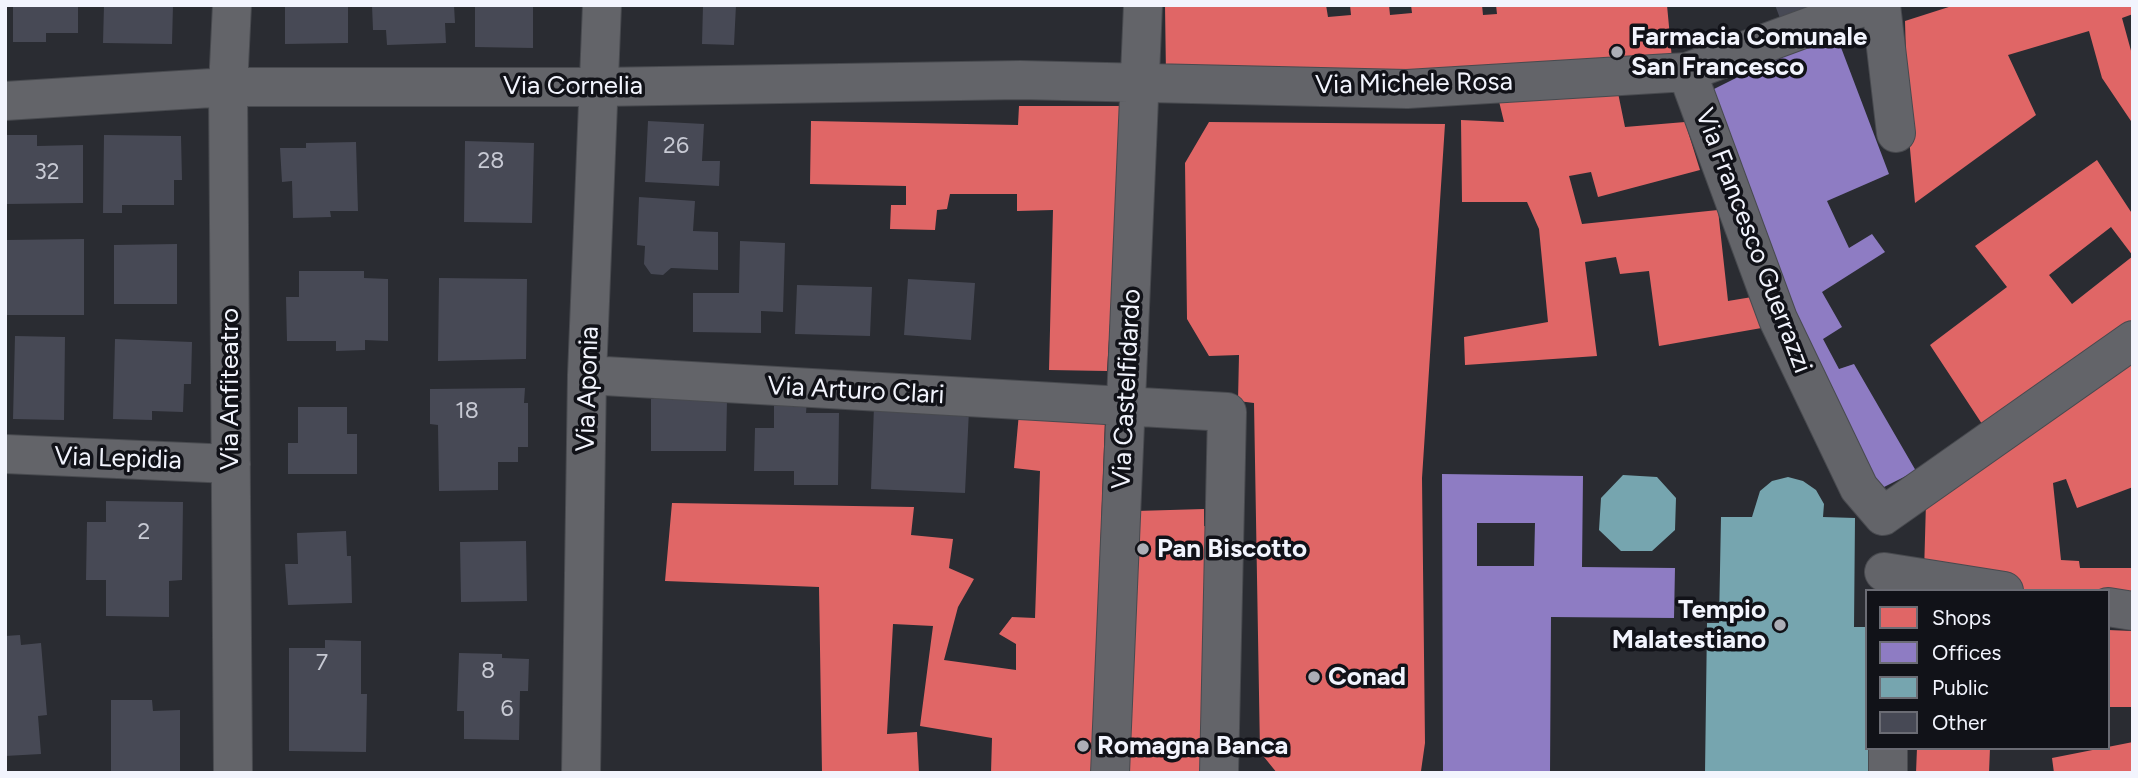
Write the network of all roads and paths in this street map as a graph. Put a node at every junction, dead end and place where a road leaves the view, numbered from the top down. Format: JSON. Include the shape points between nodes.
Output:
{"nodes":[{"id":1,"x":232,"y":5,"type":"edge"},
{"id":2,"x":602,"y":5,"type":"edge"},
{"id":3,"x":1143,"y":5,"type":"edge"},
{"id":4,"x":1868,"y":5,"type":"edge"},
{"id":5,"x":1881,"y":5,"type":"edge"},
{"id":6,"x":1687,"y":72,"type":"junction"},
{"id":7,"x":1141,"y":81,"type":"junction"},
{"id":8,"x":228,"y":87,"type":"junction"},
{"id":9,"x":600,"y":87,"type":"junction"},
{"id":10,"x":5,"y":101,"type":"edge"},
{"id":11,"x":1896,"y":133,"type":"dead end"},
{"id":12,"x":2133,"y":340,"type":"edge"},
{"id":13,"x":587,"y":375,"type":"junction"},
{"id":14,"x":1125,"y":407,"type":"junction"},
{"id":15,"x":5,"y":454,"type":"edge"},
{"id":16,"x":231,"y":464,"type":"junction"},
{"id":17,"x":1883,"y":516,"type":"junction"},
{"id":18,"x":1884,"y":581,"type":"edge"},
{"id":19,"x":1980,"y":589,"type":"edge"},
{"id":20,"x":2110,"y":607,"type":"edge"},
{"id":21,"x":2133,"y":611,"type":"edge"},
{"id":22,"x":1888,"y":750,"type":"edge"},
{"id":23,"x":233,"y":773,"type":"edge"},
{"id":24,"x":581,"y":773,"type":"edge"},
{"id":25,"x":1110,"y":773,"type":"edge"},
{"id":26,"x":1219,"y":773,"type":"edge"},
{"id":27,"x":1888,"y":773,"type":"edge"}],
"edges":[{"from":1,"to":8,"type":"street","name":"Via Anfiteatro"},
{"from":2,"to":9,"type":"street","name":"Via Aponia"},
{"from":3,"to":7,"type":"street","name":"Via Castelfidardo"},
{"from":4,"to":6,"type":"street","name":"Via Michele Rosa"},
{"from":5,"to":11,"type":"street"},
{"from":6,"to":7,"type":"street","name":"Via Michele Rosa","via":[[1407,89]]},
{"from":6,"to":17,"type":"street","name":"Via Francesco Guerrazzi","via":[[1778,319],[1859,488]]},
{"from":7,"to":9,"type":"street","name":"Via Cornelia"},
{"from":7,"to":14,"type":"street","name":"Via Castelfidardo"},
{"from":8,"to":9,"type":"street","name":"Via Cornelia"},
{"from":8,"to":10,"type":"street","name":"Via Cornelia"},
{"from":8,"to":16,"type":"street","name":"Via Anfiteatro"},
{"from":9,"to":13,"type":"street","name":"Via Aponia"},
{"from":12,"to":17,"type":"street"},
{"from":13,"to":14,"type":"street","name":"Via Arturo Clari"},
{"from":13,"to":24,"type":"street","name":"Via Aponia"},
{"from":14,"to":25,"type":"street","name":"Via Castelfidardo"},
{"from":14,"to":26,"type":"street","name":"Via Arturo Clari","via":[[1227,412]]},
{"from":15,"to":16,"type":"street","name":"Via Lepidia"},
{"from":16,"to":23,"type":"street","name":"Via Anfiteatro"},
{"from":17,"to":18,"type":"street"},
{"from":18,"to":19,"type":"street"},
{"from":20,"to":21,"type":"street"},
{"from":22,"to":27,"type":"street"}]}
